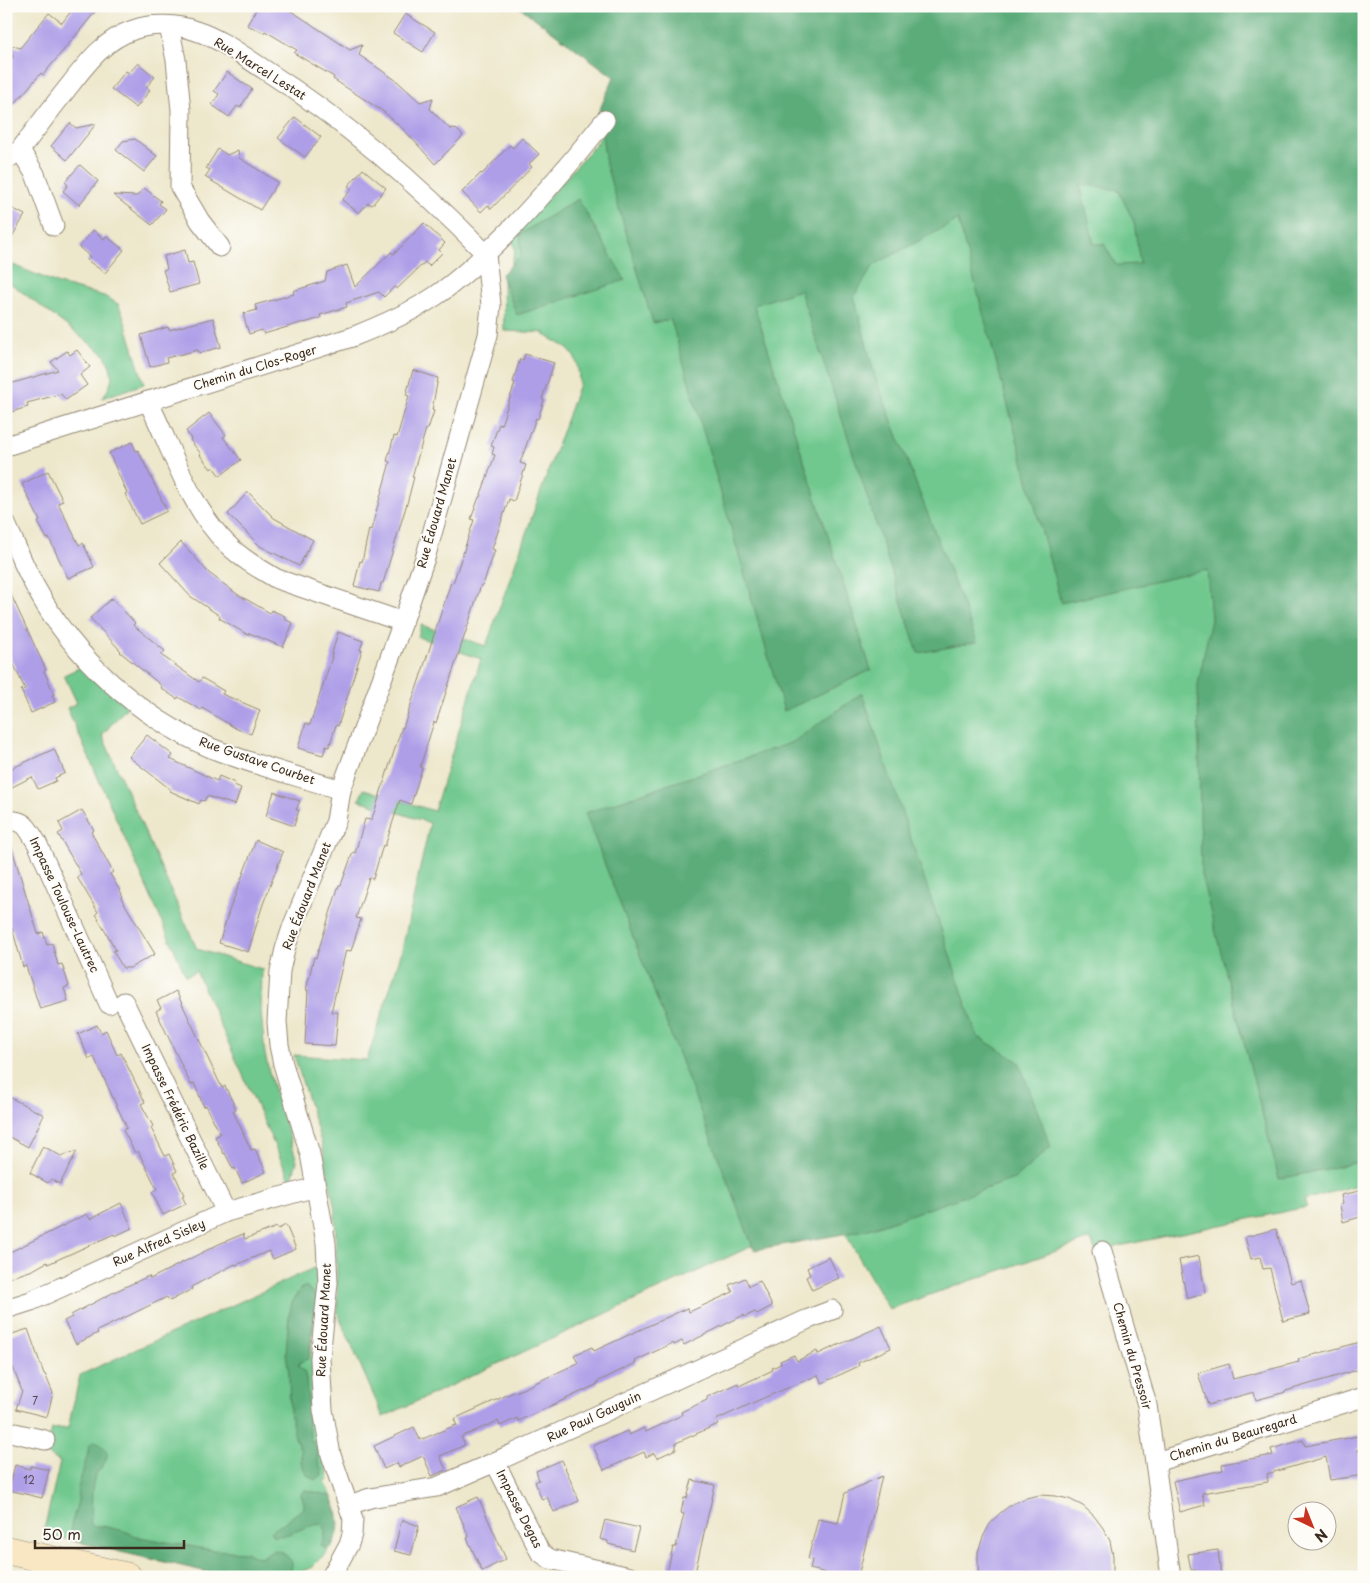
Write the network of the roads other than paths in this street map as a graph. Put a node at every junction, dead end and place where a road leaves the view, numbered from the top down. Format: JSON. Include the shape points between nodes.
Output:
{"nodes":[{"id":1,"x":169,"y":26,"type":"junction"},
{"id":2,"x":605,"y":120,"type":"dead end"},
{"id":3,"x":13,"y":155,"type":"edge"},
{"id":4,"x":54,"y":226,"type":"dead end"},
{"id":5,"x":220,"y":246,"type":"dead end"},
{"id":6,"x":486,"y":254,"type":"junction"},
{"id":7,"x":148,"y":401,"type":"junction"},
{"id":8,"x":6,"y":446,"type":"edge"},
{"id":9,"x":6,"y":524,"type":"edge"},
{"id":10,"x":403,"y":622,"type":"junction"},
{"id":11,"x":341,"y":790,"type":"junction"},
{"id":12,"x":6,"y":822,"type":"edge"},
{"id":13,"x":117,"y":1003,"type":"joint"},
{"id":14,"x":316,"y":1187,"type":"junction"},
{"id":15,"x":226,"y":1212,"type":"junction"},
{"id":16,"x":1102,"y":1252,"type":"dead end"},
{"id":17,"x":6,"y":1309,"type":"edge"},
{"id":18,"x":832,"y":1310,"type":"dead end"},
{"id":19,"x":1364,"y":1397,"type":"edge"},
{"id":20,"x":6,"y":1431,"type":"edge"},
{"id":21,"x":46,"y":1440,"type":"dead end"},
{"id":22,"x":495,"y":1462,"type":"junction"},
{"id":23,"x":1156,"y":1462,"type":"junction"},
{"id":24,"x":349,"y":1506,"type":"junction"},
{"id":25,"x":6,"y":1550,"type":"edge"},
{"id":26,"x":128,"y":1577,"type":"edge"},
{"id":27,"x":331,"y":1577,"type":"edge"},
{"id":28,"x":630,"y":1577,"type":"edge"},
{"id":29,"x":1171,"y":1577,"type":"edge"}],
"edges":[{"from":1,"to":3,"type":"street","name":"Rue Marcel Lestat","via":[[132,30],[104,46]]},
{"from":1,"to":5,"type":"street","via":[[181,110],[180,187],[200,221]]},
{"from":1,"to":6,"type":"street","name":"Rue Marcel Lestat","via":[[213,38],[313,102],[435,202]]},
{"from":2,"to":6,"type":"street","name":"Chemin du Clos-Roger","via":[[542,196]]},
{"from":3,"to":4,"type":"street","via":[[35,174]]},
{"from":6,"to":7,"type":"street","name":"Chemin du Clos-Roger","via":[[434,297],[381,326],[352,338]]},
{"from":6,"to":10,"type":"street","name":"Rue Édouard Manet","via":[[491,306],[488,334],[426,555]]},
{"from":7,"to":8,"type":"street","name":"Chemin du Clos-Roger"},
{"from":7,"to":10,"type":"street","via":[[193,499],[228,545],[277,580]]},
{"from":9,"to":11,"type":"street","name":"Rue Gustave Courbet","via":[[49,610],[74,644],[120,691],[167,724],[212,748]]},
{"from":10,"to":11,"type":"street","name":"Rue Édouard Manet"},
{"from":11,"to":14,"type":"street","name":"Rue Édouard Manet","via":[[336,821],[285,949],[278,996],[283,1064],[310,1154]]},
{"from":12,"to":13,"type":"street","name":"Impasse Toulouse-Lautrec","via":[[18,820],[37,843]]},
{"from":13,"to":15,"type":"street","name":"Impasse Frédéric Bazille"},
{"from":14,"to":15,"type":"street","name":"Rue Alfred Sisley"},
{"from":14,"to":24,"type":"street","name":"Rue Édouard Manet","via":[[328,1266],[320,1358],[323,1410],[331,1455]]},
{"from":15,"to":17,"type":"street","name":"Rue Alfred Sisley","via":[[31,1301]]},
{"from":16,"to":23,"type":"street","name":"Chemin du Pressoir","via":[[1147,1405]]},
{"from":18,"to":22,"type":"street","name":"Rue Paul Gauguin"},
{"from":19,"to":23,"type":"street","name":"Chemin du Beauregard"},
{"from":20,"to":21,"type":"street"},
{"from":22,"to":24,"type":"street","name":"Rue Paul Gauguin","via":[[437,1487],[370,1498]]},
{"from":22,"to":28,"type":"street","name":"Impasse Degas","via":[[540,1552],[550,1559]]},
{"from":23,"to":29,"type":"street","name":"Chemin du Beauregard"},
{"from":24,"to":27,"type":"street","name":"Rue Édouard Manet","via":[[353,1519],[352,1534]]},
{"from":25,"to":26,"type":"main road"}]}
